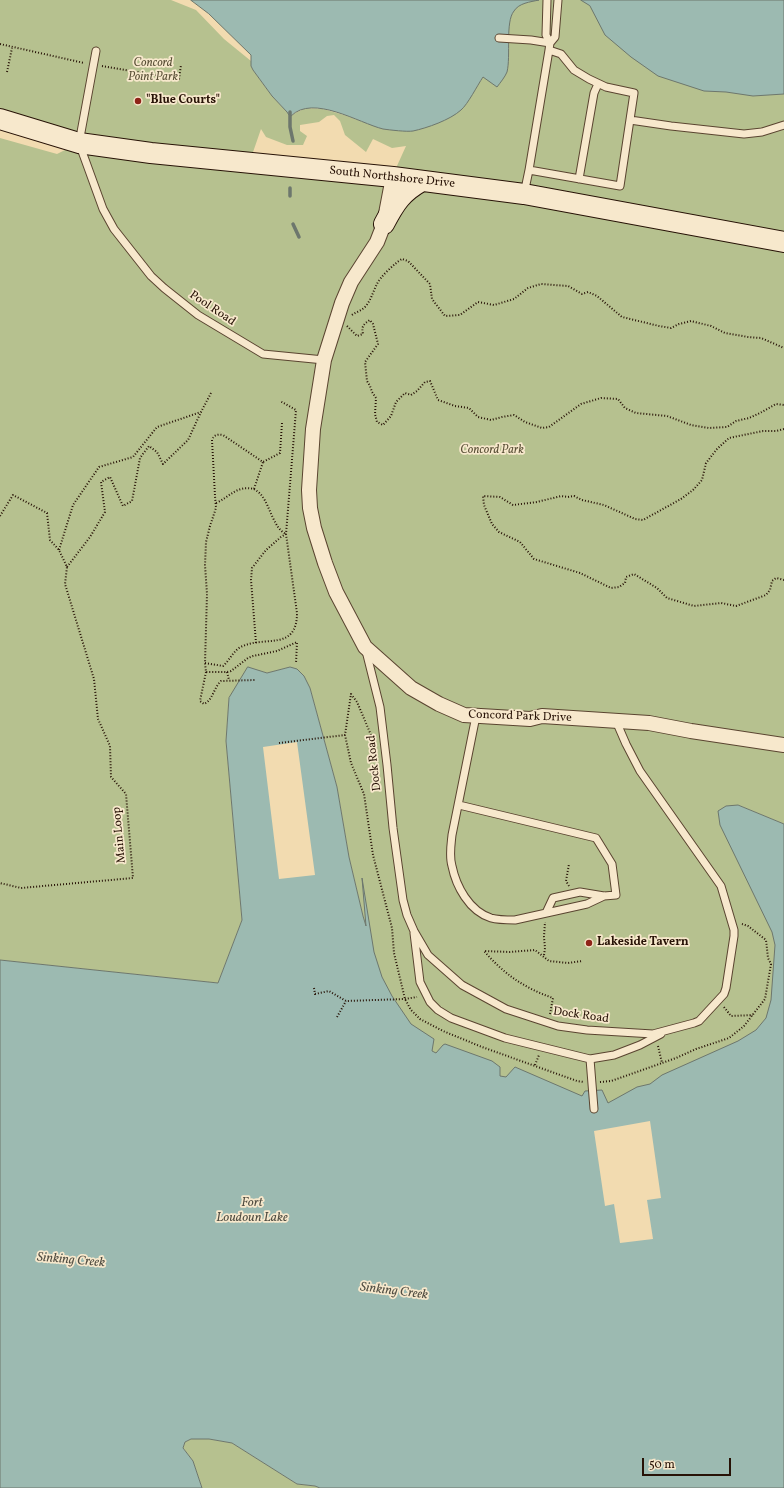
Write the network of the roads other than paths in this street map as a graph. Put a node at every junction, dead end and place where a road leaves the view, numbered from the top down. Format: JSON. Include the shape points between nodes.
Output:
{"nodes":[{"id":1,"x":547,"y":0,"type":"edge"},
{"id":2,"x":558,"y":0,"type":"edge"},
{"id":3,"x":499,"y":38,"type":"dead end"},
{"id":4,"x":550,"y":46,"type":"junction"},
{"id":5,"x":96,"y":51,"type":"dead end"},
{"id":6,"x":598,"y":84,"type":"junction"},
{"id":7,"x":0,"y":120,"type":"edge"},
{"id":8,"x":630,"y":120,"type":"junction"},
{"id":9,"x":784,"y":126,"type":"edge"},
{"id":10,"x":79,"y":143,"type":"junction"},
{"id":11,"x":529,"y":170,"type":"junction"},
{"id":12,"x":392,"y":177,"type":"junction"},
{"id":13,"x":579,"y":179,"type":"junction"},
{"id":14,"x":422,"y":180,"type":"junction"},
{"id":15,"x":524,"y":194,"type":"junction"},
{"id":16,"x":384,"y":224,"type":"junction"},
{"id":17,"x":784,"y":242,"type":"edge"},
{"id":18,"x":324,"y":360,"type":"junction"},
{"id":19,"x":365,"y":647,"type":"junction"},
{"id":20,"x":476,"y":716,"type":"junction"},
{"id":21,"x":616,"y":721,"type":"junction"},
{"id":22,"x":784,"y":745,"type":"edge"},
{"id":23,"x":459,"y":805,"type":"junction"},
{"id":24,"x":604,"y":896,"type":"junction"},
{"id":25,"x":546,"y":913,"type":"junction"},
{"id":26,"x":414,"y":931,"type":"junction"},
{"id":27,"x":668,"y":1030,"type":"junction"},
{"id":28,"x":590,"y":1059,"type":"junction"},
{"id":29,"x":594,"y":1109,"type":"dead end"}],
"edges":[{"from":1,"to":4,"type":"lane","via":[[546,36]]},
{"from":2,"to":4,"type":"lane","via":[[555,37]]},
{"from":3,"to":4,"type":"lane","via":[[531,40]]},
{"from":4,"to":6,"type":"lane","via":[[561,54],[574,70]]},
{"from":4,"to":11,"type":"lane"},
{"from":5,"to":10,"type":"lane"},
{"from":6,"to":8,"type":"lane","via":[[634,94]]},
{"from":6,"to":13,"type":"lane"},
{"from":7,"to":10,"type":"main road","name":"South Northshore Drive"},
{"from":8,"to":9,"type":"lane","via":[[744,134]]},
{"from":8,"to":13,"type":"lane","via":[[620,186]]},
{"from":10,"to":12,"type":"main road","name":"South Northshore Drive","via":[[151,153]]},
{"from":10,"to":18,"type":"lane","name":"Pool Road","via":[[103,209],[114,229],[151,276],[164,288],[198,315],[263,354]]},
{"from":11,"to":13,"type":"lane"},
{"from":11,"to":15,"type":"lane"},
{"from":12,"to":14,"type":"main road","name":"South Northshore Drive"},
{"from":12,"to":16,"type":"street","name":"Concord Park Drive"},
{"from":14,"to":15,"type":"main road","name":"South Northshore Drive"},
{"from":14,"to":16,"type":"main road","via":[[402,195]]},
{"from":15,"to":17,"type":"main road","name":"South Northshore Drive"},
{"from":16,"to":18,"type":"street","name":"Concord Park Drive","via":[[377,242],[351,282],[339,310]]},
{"from":18,"to":19,"type":"street","name":"Concord Park Drive","via":[[313,429],[310,508],[314,528],[336,592]]},
{"from":19,"to":20,"type":"street","name":"Concord Park Drive","via":[[411,688],[464,715]]},
{"from":19,"to":26,"type":"lane","name":"Dock Road","via":[[380,707],[400,883],[407,915]]},
{"from":20,"to":21,"type":"street","name":"Concord Park Drive","via":[[530,719],[542,716]]},
{"from":20,"to":23,"type":"lane"},
{"from":21,"to":22,"type":"street","name":"Concord Park Drive","via":[[650,723]]},
{"from":21,"to":27,"type":"lane","name":"Dock Road","via":[[640,771],[721,886],[734,936],[726,988],[718,1000],[699,1021]]},
{"from":23,"to":24,"type":"lane","via":[[596,838],[612,864],[616,895]]},
{"from":23,"to":25,"type":"lane","via":[[450,854],[456,879],[471,905],[489,917],[504,920]]},
{"from":24,"to":25,"type":"lane","via":[[587,904]]},
{"from":24,"to":25,"type":"lane","via":[[580,892],[553,898]]},
{"from":26,"to":27,"type":"lane","name":"Dock Road","via":[[428,955],[458,982],[485,999],[512,1011],[558,1026],[587,1030],[653,1034]]},
{"from":26,"to":28,"type":"lane","via":[[420,982],[430,1002],[438,1010],[451,1018],[505,1038]]},
{"from":27,"to":28,"type":"lane","via":[[656,1038],[614,1056]]},
{"from":28,"to":29,"type":"lane"}]}
